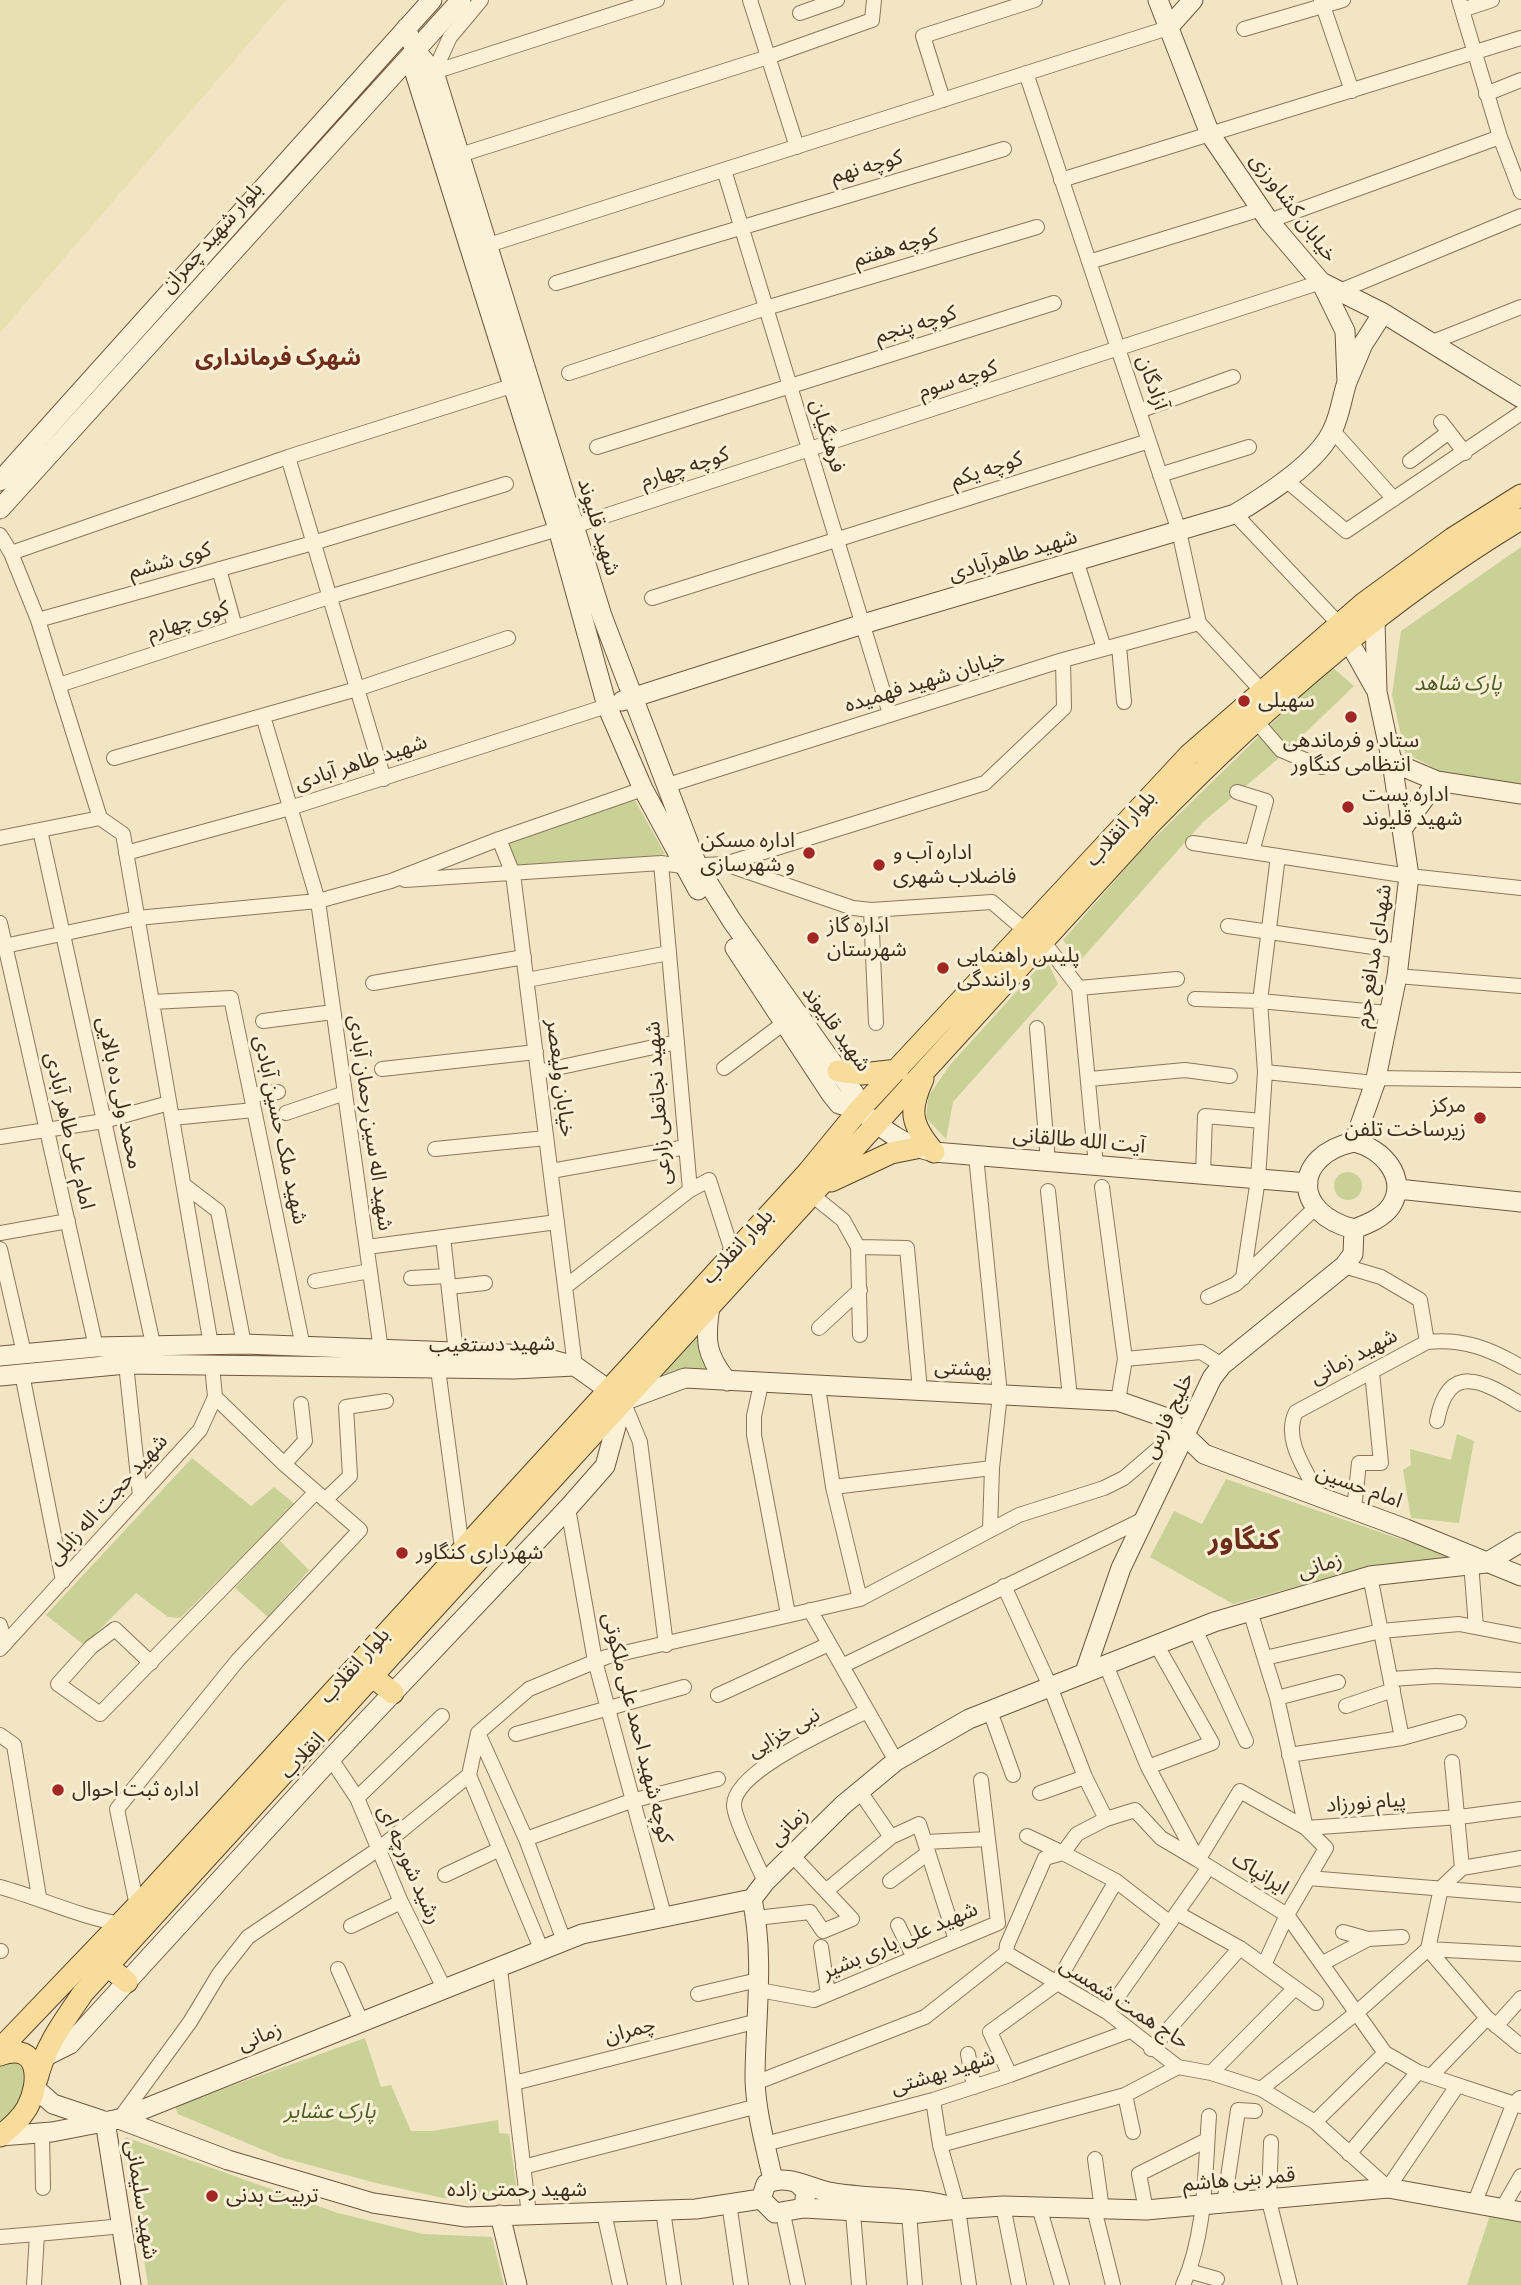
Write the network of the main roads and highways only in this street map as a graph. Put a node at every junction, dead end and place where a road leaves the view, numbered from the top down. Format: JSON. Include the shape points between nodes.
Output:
{"nodes":[{"id":1,"x":1521,"y":495,"type":"edge"},
{"id":2,"x":1521,"y":519,"type":"edge"},
{"id":3,"x":1370,"y":612,"type":"junction"},
{"id":4,"x":1344,"y":632,"type":"junction"},
{"id":5,"x":1035,"y":937,"type":"junction"},
{"id":6,"x":930,"y":1064,"type":"junction"},
{"id":7,"x":898,"y":1070,"type":"junction"},
{"id":8,"x":838,"y":1071,"type":"road end"},
{"id":9,"x":868,"y":1116,"type":"junction"},
{"id":10,"x":814,"y":1192,"type":"junction"},
{"id":11,"x":615,"y":1395,"type":"junction"},
{"id":12,"x":372,"y":1676,"type":"junction"},
{"id":13,"x":393,"y":1693,"type":"road end"},
{"id":14,"x":107,"y":1966,"type":"junction"},
{"id":15,"x":127,"y":1982,"type":"road end"},
{"id":16,"x":0,"y":2049,"type":"edge"},
{"id":17,"x":0,"y":2055,"type":"edge"},
{"id":18,"x":36,"y":2084,"type":"junction"},
{"id":19,"x":0,"y":2136,"type":"edge"}],
"edges":[{"from":1,"to":3,"type":"main road","name":"بلوار انقلاب","via":[[1453,538]]},
{"from":2,"to":3,"type":"main road","name":"بلوار انقلاب"},
{"from":3,"to":4,"type":"main road","name":"بلوار انقلاب"},
{"from":4,"to":5,"type":"main road","name":"بلوار انقلاب"},
{"from":4,"to":5,"type":"main road","name":"بلوار انقلاب","via":[[1261,690],[1189,755]]},
{"from":5,"to":6,"type":"main road","name":"بلوار انقلاب"},
{"from":5,"to":7,"type":"main road","name":"بلوار انقلاب"},
{"from":6,"to":9,"type":"main road","name":"بلوار انقلاب"},
{"from":6,"to":10,"type":"main road","via":[[912,1101],[925,1150],[891,1153]]},
{"from":7,"to":8,"type":"main road"},
{"from":7,"to":9,"type":"main road","name":"بلوار انقلاب"},
{"from":9,"to":10,"type":"main road","name":"بلوار انقلاب"},
{"from":9,"to":11,"type":"main road","name":"بلوار انقلاب","via":[[808,1172],[733,1254]]},
{"from":10,"to":11,"type":"main road","name":"بلوار انقلاب","via":[[710,1306]]},
{"from":11,"to":12,"type":"main road","name":"بلوار انقلاب"},
{"from":11,"to":16,"type":"main road","name":"بلوار انقلاب","via":[[462,1548],[121,1924]]},
{"from":12,"to":13,"type":"main road"},
{"from":12,"to":14,"type":"main road","name":"بلوار انقلاب"},
{"from":14,"to":15,"type":"main road"},
{"from":14,"to":18,"type":"main road","name":"بلوار انقلاب","via":[[83,1993],[42,2058]]},
{"from":17,"to":18,"type":"main road","via":[[28,2057],[35,2066]]},
{"from":18,"to":19,"type":"main road","name":"بلوار انقلاب","via":[[26,2111]]}]}
